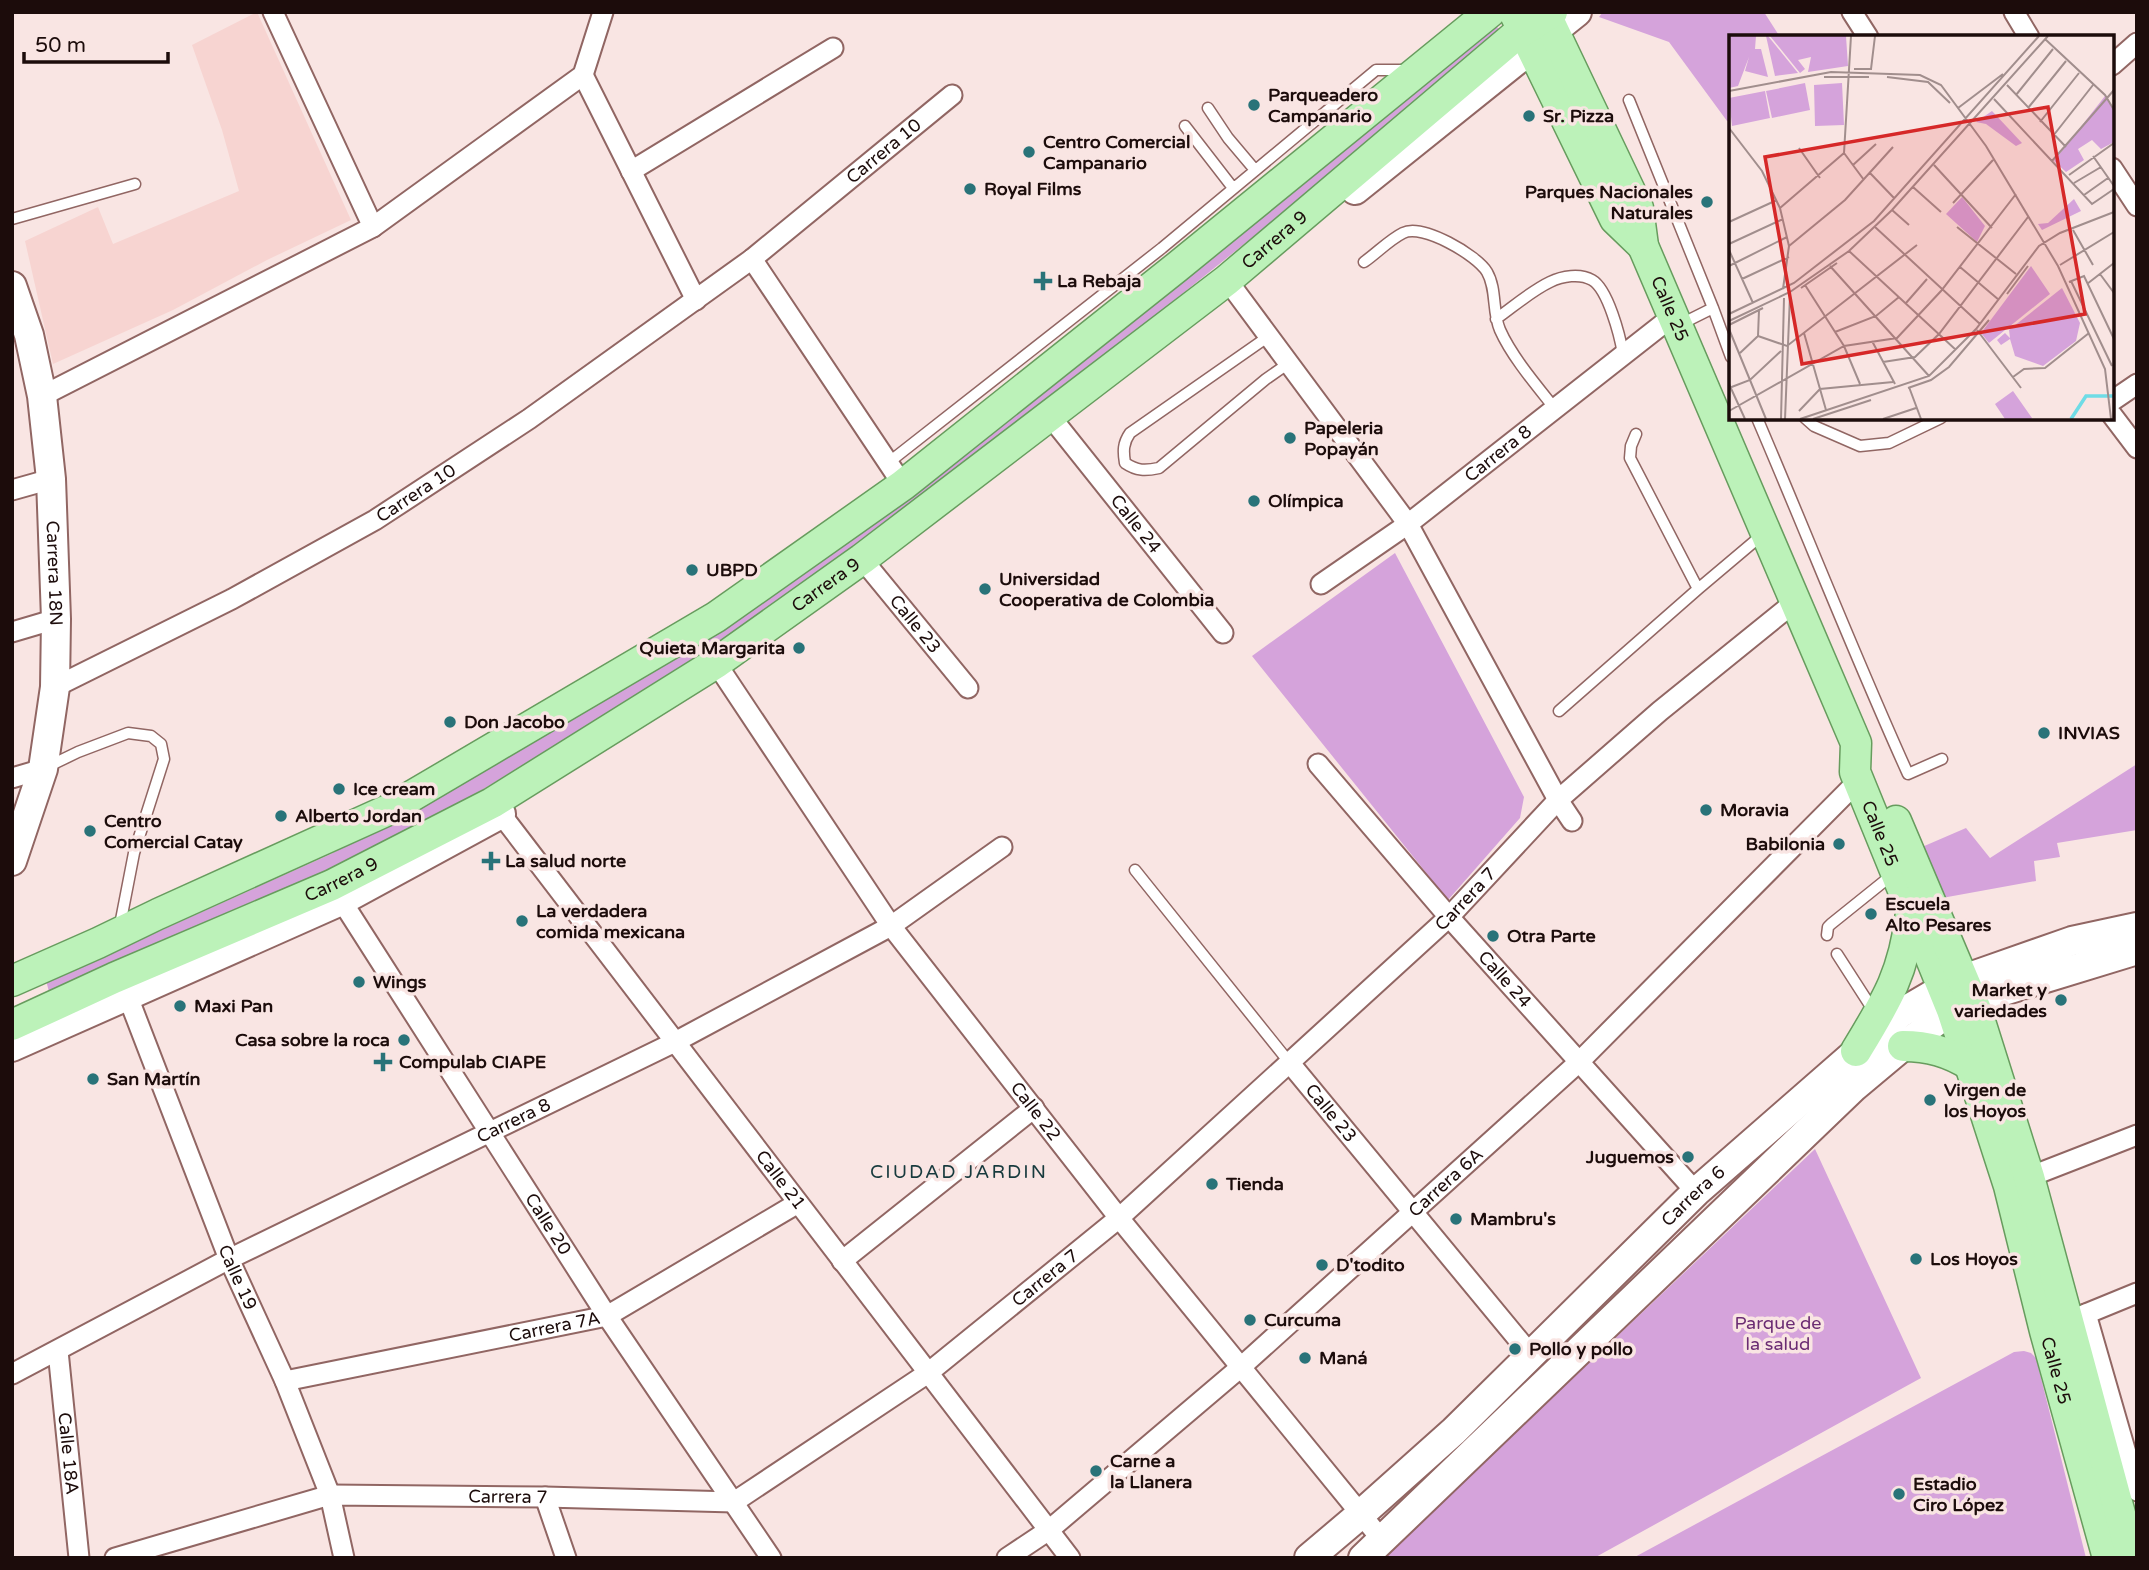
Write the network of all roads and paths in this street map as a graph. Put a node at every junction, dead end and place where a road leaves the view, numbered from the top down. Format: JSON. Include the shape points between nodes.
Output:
{"nodes":[{"id":1,"x":273,"y":12,"type":"edge"},
{"id":2,"x":603,"y":12,"type":"edge"},
{"id":3,"x":1455,"y":12,"type":"edge"},
{"id":4,"x":1490,"y":12,"type":"edge"},
{"id":5,"x":1577,"y":12,"type":"edge"},
{"id":6,"x":1852,"y":12,"type":"edge"},
{"id":7,"x":2014,"y":12,"type":"edge"},
{"id":8,"x":1533,"y":35,"type":"edge"},
{"id":9,"x":1867,"y":35,"type":"edge"},
{"id":10,"x":2028,"y":35,"type":"edge"},
{"id":11,"x":2137,"y":43,"type":"edge"},
{"id":12,"x":833,"y":48,"type":"dead end"},
{"id":13,"x":2114,"y":63,"type":"edge"},
{"id":14,"x":1426,"y":64,"type":"junction"},
{"id":15,"x":583,"y":75,"type":"junction"},
{"id":16,"x":1459,"y":84,"type":"junction"},
{"id":17,"x":952,"y":95,"type":"dead end"},
{"id":18,"x":1629,"y":100,"type":"dead end"},
{"id":19,"x":1208,"y":108,"type":"dead end"},
{"id":20,"x":1185,"y":126,"type":"dead end"},
{"id":21,"x":1255,"y":170,"type":"junction"},
{"id":22,"x":631,"y":171,"type":"junction"},
{"id":23,"x":2114,"y":171,"type":"edge"},
{"id":24,"x":135,"y":184,"type":"dead end"},
{"id":25,"x":1233,"y":188,"type":"junction"},
{"id":26,"x":2137,"y":206,"type":"edge"},
{"id":27,"x":12,"y":219,"type":"edge"},
{"id":28,"x":373,"y":227,"type":"junction"},
{"id":29,"x":752,"y":259,"type":"junction"},
{"id":30,"x":1364,"y":262,"type":"dead end"},
{"id":31,"x":1230,"y":284,"type":"junction"},
{"id":32,"x":12,"y":286,"type":"edge"},
{"id":33,"x":696,"y":300,"type":"junction"},
{"id":34,"x":1713,"y":308,"type":"junction"},
{"id":35,"x":1496,"y":319,"type":"junction"},
{"id":36,"x":1675,"y":321,"type":"junction"},
{"id":37,"x":1269,"y":336,"type":"junction"},
{"id":38,"x":20,"y":337,"type":"edge"},
{"id":39,"x":1729,"y":352,"type":"edge"},
{"id":40,"x":1623,"y":354,"type":"junction"},
{"id":41,"x":1289,"y":363,"type":"junction"},
{"id":42,"x":2137,"y":384,"type":"edge"},
{"id":43,"x":41,"y":396,"type":"junction"},
{"id":44,"x":2114,"y":400,"type":"edge"},
{"id":45,"x":1556,"y":410,"type":"junction"},
{"id":46,"x":2114,"y":418,"type":"edge"},
{"id":47,"x":1053,"y":419,"type":"junction"},
{"id":48,"x":1758,"y":420,"type":"edge"},
{"id":49,"x":1807,"y":420,"type":"edge"},
{"id":50,"x":1937,"y":420,"type":"edge"},
{"id":51,"x":1636,"y":434,"type":"dead end"},
{"id":52,"x":2137,"y":448,"type":"edge"},
{"id":53,"x":895,"y":474,"type":"junction"},
{"id":54,"x":51,"y":480,"type":"junction"},
{"id":55,"x":12,"y":490,"type":"edge"},
{"id":56,"x":1408,"y":524,"type":"junction"},
{"id":57,"x":1766,"y":532,"type":"junction"},
{"id":58,"x":866,"y":563,"type":"junction"},
{"id":59,"x":1321,"y":584,"type":"dead end"},
{"id":60,"x":1698,"y":589,"type":"junction"},
{"id":61,"x":1796,"y":601,"type":"junction"},
{"id":62,"x":56,"y":619,"type":"junction"},
{"id":63,"x":12,"y":632,"type":"edge"},
{"id":64,"x":1223,"y":633,"type":"dead end"},
{"id":65,"x":720,"y":668,"type":"junction"},
{"id":66,"x":55,"y":687,"type":"junction"},
{"id":67,"x":968,"y":688,"type":"dead end"},
{"id":68,"x":1559,"y":711,"type":"dead end"},
{"id":69,"x":1856,"y":743,"type":"junction"},
{"id":70,"x":1942,"y":759,"type":"dead end"},
{"id":71,"x":1318,"y":764,"type":"dead end"},
{"id":72,"x":43,"y":769,"type":"junction"},
{"id":73,"x":12,"y":778,"type":"edge"},
{"id":74,"x":1859,"y":780,"type":"junction"},
{"id":75,"x":1558,"y":800,"type":"junction"},
{"id":76,"x":496,"y":809,"type":"junction"},
{"id":77,"x":1572,"y":821,"type":"dead end"},
{"id":78,"x":1002,"y":848,"type":"dead end"},
{"id":79,"x":14,"y":855,"type":"edge"},
{"id":80,"x":1135,"y":870,"type":"dead end"},
{"id":81,"x":1895,"y":872,"type":"junction"},
{"id":82,"x":337,"y":893,"type":"junction"},
{"id":83,"x":1911,"y":913,"type":"junction"},
{"id":84,"x":1449,"y":917,"type":"junction"},
{"id":85,"x":891,"y":926,"type":"junction"},
{"id":86,"x":2137,"y":927,"type":"edge"},
{"id":87,"x":119,"y":933,"type":"junction"},
{"id":88,"x":1828,"y":934,"type":"dead end"},
{"id":89,"x":2137,"y":950,"type":"edge"},
{"id":90,"x":1837,"y":954,"type":"dead end"},
{"id":91,"x":12,"y":981,"type":"edge"},
{"id":92,"x":1958,"y":994,"type":"junction"},
{"id":93,"x":128,"y":997,"type":"junction"},
{"id":94,"x":1877,"y":1016,"type":"junction"},
{"id":95,"x":12,"y":1025,"type":"edge"},
{"id":96,"x":675,"y":1042,"type":"junction"},
{"id":97,"x":1903,"y":1046,"type":"junction"},
{"id":98,"x":12,"y":1047,"type":"edge"},
{"id":99,"x":1856,"y":1051,"type":"junction"},
{"id":100,"x":1289,"y":1062,"type":"junction"},
{"id":101,"x":1579,"y":1062,"type":"junction"},
{"id":102,"x":1970,"y":1065,"type":"junction"},
{"id":103,"x":1034,"y":1108,"type":"junction"},
{"id":104,"x":488,"y":1133,"type":"junction"},
{"id":105,"x":2137,"y":1135,"type":"edge"},
{"id":106,"x":2029,"y":1177,"type":"junction"},
{"id":107,"x":1696,"y":1192,"type":"junction"},
{"id":108,"x":798,"y":1203,"type":"junction"},
{"id":109,"x":1413,"y":1212,"type":"junction"},
{"id":110,"x":1119,"y":1218,"type":"junction"},
{"id":111,"x":229,"y":1259,"type":"junction"},
{"id":112,"x":842,"y":1261,"type":"junction"},
{"id":113,"x":2137,"y":1293,"type":"edge"},
{"id":114,"x":607,"y":1316,"type":"junction"},
{"id":115,"x":2077,"y":1318,"type":"junction"},
{"id":116,"x":58,"y":1351,"type":"junction"},
{"id":117,"x":1531,"y":1355,"type":"junction"},
{"id":118,"x":1241,"y":1367,"type":"junction"},
{"id":119,"x":928,"y":1373,"type":"junction"},
{"id":120,"x":12,"y":1374,"type":"edge"},
{"id":121,"x":285,"y":1381,"type":"junction"},
{"id":122,"x":2137,"y":1491,"type":"edge"},
{"id":123,"x":331,"y":1495,"type":"junction"},
{"id":124,"x":545,"y":1497,"type":"junction"},
{"id":125,"x":734,"y":1502,"type":"junction"},
{"id":126,"x":1362,"y":1514,"type":"junction"},
{"id":127,"x":1049,"y":1530,"type":"junction"},
{"id":128,"x":1373,"y":1549,"type":"edge"},
{"id":129,"x":1323,"y":1553,"type":"edge"},
{"id":130,"x":79,"y":1558,"type":"edge"},
{"id":131,"x":115,"y":1558,"type":"edge"},
{"id":132,"x":344,"y":1558,"type":"edge"},
{"id":133,"x":566,"y":1558,"type":"edge"},
{"id":134,"x":771,"y":1558,"type":"edge"},
{"id":135,"x":1007,"y":1558,"type":"edge"},
{"id":136,"x":1070,"y":1558,"type":"edge"},
{"id":137,"x":2108,"y":1558,"type":"edge"},
{"id":138,"x":2132,"y":1558,"type":"edge"}],
"edges":[{"from":1,"to":28,"type":"street"},
{"from":2,"to":15,"type":"street"},
{"from":3,"to":14,"type":"main road"},
{"from":4,"to":14,"type":"main road","name":"Carrera 9"},
{"from":5,"to":8,"type":"main road"},
{"from":6,"to":9,"type":"street"},
{"from":7,"to":10,"type":"street"},
{"from":8,"to":16,"type":"main road","name":"Carrera 9"},
{"from":8,"to":16,"type":"main road"},
{"from":8,"to":31,"type":"main road"},
{"from":8,"to":36,"type":"main road","name":"Calle 25","via":[[1638,208],[1643,246]]},
{"from":11,"to":13,"type":"street"},
{"from":12,"to":22,"type":"street"},
{"from":14,"to":21,"type":"lane","via":[[1376,70]]},
{"from":14,"to":53,"type":"main road","name":"Carrera 9","via":[[1177,267]]},
{"from":15,"to":22,"type":"street"},
{"from":15,"to":28,"type":"street"},
{"from":16,"to":31,"type":"main road","name":"Carrera 9"},
{"from":17,"to":29,"type":"street","name":"Carrera 10"},
{"from":18,"to":34,"type":"lane"},
{"from":19,"to":21,"type":"lane"},
{"from":20,"to":25,"type":"lane"},
{"from":21,"to":25,"type":"lane"},
{"from":22,"to":33,"type":"street"},
{"from":23,"to":26,"type":"street"},
{"from":24,"to":27,"type":"lane"},
{"from":25,"to":53,"type":"lane"},
{"from":28,"to":43,"type":"street"},
{"from":29,"to":33,"type":"street","name":"Carrera 10"},
{"from":29,"to":53,"type":"street"},
{"from":30,"to":35,"type":"lane","via":[[1405,231],[1430,234],[1463,249],[1487,273]]},
{"from":31,"to":37,"type":"street"},
{"from":31,"to":47,"type":"main road","name":"Carrera 9"},
{"from":32,"to":38,"type":"main road","name":"Carrera 18N"},
{"from":33,"to":66,"type":"street","name":"Carrera 10","via":[[529,419],[375,520],[232,599]]},
{"from":34,"to":36,"type":"lane"},
{"from":34,"to":39,"type":"lane"},
{"from":35,"to":40,"type":"lane","via":[[1549,282],[1580,276],[1594,280],[1605,297]]},
{"from":35,"to":45,"type":"lane","via":[[1510,347]]},
{"from":36,"to":40,"type":"street","name":"Carrera 8"},
{"from":36,"to":57,"type":"main road","name":"Calle 25"},
{"from":37,"to":41,"type":"street"},
{"from":37,"to":41,"type":"lane","via":[[1130,433],[1123,452],[1125,463],[1135,470],[1159,468]]},
{"from":38,"to":43,"type":"main road","name":"Carrera 18N"},
{"from":40,"to":45,"type":"street","name":"Carrera 8"},
{"from":41,"to":56,"type":"street"},
{"from":42,"to":44,"type":"street"},
{"from":43,"to":54,"type":"main road","name":"Carrera 18N"},
{"from":45,"to":56,"type":"street","name":"Carrera 8"},
{"from":46,"to":52,"type":"street"},
{"from":47,"to":58,"type":"main road","name":"Carrera 9"},
{"from":47,"to":64,"type":"street","name":"Calle 24"},
{"from":48,"to":70,"type":"lane","via":[[1908,774]]},
{"from":49,"to":50,"type":"lane","via":[[1860,446],[1889,443]]},
{"from":51,"to":60,"type":"lane","via":[[1630,458]]},
{"from":53,"to":87,"type":"main road","name":"Carrera 9","via":[[716,617],[387,810]]},
{"from":54,"to":55,"type":"street"},
{"from":54,"to":62,"type":"main road","name":"Carrera 18N"},
{"from":56,"to":59,"type":"street","name":"Carrera 8"},
{"from":56,"to":75,"type":"street"},
{"from":57,"to":60,"type":"lane"},
{"from":57,"to":61,"type":"main road","name":"Calle 25"},
{"from":58,"to":65,"type":"main road","name":"Carrera 9"},
{"from":58,"to":67,"type":"street","name":"Calle 23"},
{"from":60,"to":68,"type":"lane"},
{"from":61,"to":69,"type":"main road","name":"Calle 25"},
{"from":61,"to":75,"type":"street","name":"Carrera 7"},
{"from":62,"to":63,"type":"street"},
{"from":62,"to":66,"type":"main road","name":"Carrera 18N"},
{"from":65,"to":76,"type":"main road","name":"Carrera 9"},
{"from":65,"to":85,"type":"street","name":"Calle 22"},
{"from":66,"to":72,"type":"main road","name":"Carrera 18N"},
{"from":69,"to":74,"type":"main road","name":"Calle 25"},
{"from":69,"to":92,"type":"main road","via":[[1872,764]]},
{"from":71,"to":84,"type":"street","name":"Calle 24"},
{"from":72,"to":73,"type":"street"},
{"from":72,"to":79,"type":"main road","name":"Carrera 18N"},
{"from":72,"to":87,"type":"lane","via":[[128,733],[151,736],[161,744],[164,759],[134,853]]},
{"from":74,"to":81,"type":"main road","name":"Calle 25"},
{"from":74,"to":101,"type":"street","name":"Carrera 6A"},
{"from":75,"to":77,"type":"street"},
{"from":75,"to":84,"type":"street","name":"Carrera 7"},
{"from":76,"to":82,"type":"main road","name":"Carrera 9"},
{"from":76,"to":96,"type":"street","name":"Calle 21"},
{"from":78,"to":85,"type":"street","name":"Carrera 8"},
{"from":80,"to":100,"type":"lane","name":"Calle 23"},
{"from":81,"to":83,"type":"main road","name":"Calle 25"},
{"from":81,"to":88,"type":"lane","via":[[1831,924]]},
{"from":82,"to":93,"type":"main road"},
{"from":82,"to":95,"type":"main road","name":"Carrera 9","via":[[127,973]]},
{"from":82,"to":104,"type":"street","name":"Calle 20"},
{"from":83,"to":92,"type":"main road","name":"Calle 25"},
{"from":83,"to":94,"type":"main road","via":[[1901,967]]},
{"from":84,"to":100,"type":"street","name":"Carrera 7"},
{"from":84,"to":101,"type":"street","name":"Calle 24"},
{"from":85,"to":96,"type":"street","name":"Carrera 8"},
{"from":85,"to":103,"type":"street","name":"Calle 22"},
{"from":86,"to":92,"type":"main road","name":"Carrera 6","via":[[2072,941]]},
{"from":87,"to":91,"type":"main road","name":"Carrera 9"},
{"from":89,"to":92,"type":"main road","name":"Carrera 6"},
{"from":90,"to":94,"type":"lane"},
{"from":92,"to":97,"type":"main road","name":"Carrera 6"},
{"from":92,"to":99,"type":"main road","name":"Carrera 6","via":[[1901,1013]]},
{"from":92,"to":102,"type":"main road","name":"Calle 25"},
{"from":92,"to":106,"type":"main road","name":"Calle 25"},
{"from":93,"to":98,"type":"main road"},
{"from":93,"to":111,"type":"street","name":"Calle 19"},
{"from":94,"to":99,"type":"main road"},
{"from":96,"to":104,"type":"street","name":"Carrera 8"},
{"from":96,"to":108,"type":"street","name":"Calle 21"},
{"from":97,"to":102,"type":"main road","via":[[1938,1050]]},
{"from":97,"to":128,"type":"main road","name":"Carrera 6","via":[[1844,1096]]},
{"from":99,"to":107,"type":"main road","name":"Carrera 6"},
{"from":100,"to":109,"type":"street","name":"Calle 23"},
{"from":100,"to":110,"type":"street","name":"Carrera 7"},
{"from":101,"to":107,"type":"street","name":"Calle 24"},
{"from":101,"to":109,"type":"street","name":"Carrera 6A"},
{"from":102,"to":137,"type":"main road","name":"Calle 25","via":[[2009,1186]]},
{"from":103,"to":110,"type":"street","name":"Calle 22"},
{"from":103,"to":112,"type":"street"},
{"from":104,"to":111,"type":"street","name":"Carrera 8"},
{"from":104,"to":114,"type":"street","name":"Calle 20"},
{"from":105,"to":106,"type":"street"},
{"from":106,"to":115,"type":"main road","name":"Calle 25"},
{"from":107,"to":117,"type":"main road","name":"Carrera 6"},
{"from":108,"to":112,"type":"street","name":"Calle 21"},
{"from":108,"to":114,"type":"street","name":"Carrera 7A"},
{"from":109,"to":117,"type":"street","name":"Calle 23"},
{"from":109,"to":118,"type":"street","name":"Carrera 6A"},
{"from":110,"to":118,"type":"street","name":"Calle 22"},
{"from":110,"to":119,"type":"street","name":"Carrera 7"},
{"from":111,"to":116,"type":"street","name":"Carrera 8"},
{"from":111,"to":121,"type":"street","name":"Calle 19"},
{"from":112,"to":119,"type":"street","name":"Calle 21"},
{"from":113,"to":115,"type":"street"},
{"from":114,"to":121,"type":"street","name":"Carrera 7A"},
{"from":114,"to":125,"type":"street","name":"Calle 20"},
{"from":115,"to":122,"type":"street"},
{"from":115,"to":138,"type":"main road","name":"Calle 25"},
{"from":116,"to":120,"type":"street","name":"Carrera 8"},
{"from":116,"to":130,"type":"street","name":"Calle 18A"},
{"from":117,"to":126,"type":"main road","name":"Carrera 6"},
{"from":118,"to":126,"type":"street","name":"Calle 22"},
{"from":118,"to":127,"type":"street","name":"Carrera 6A"},
{"from":119,"to":125,"type":"street","name":"Carrera 7"},
{"from":119,"to":127,"type":"street","name":"Calle 21"},
{"from":121,"to":123,"type":"street","name":"Calle 19"},
{"from":123,"to":124,"type":"street","name":"Carrera 7"},
{"from":123,"to":131,"type":"street","name":"Carrera 7"},
{"from":123,"to":132,"type":"street","name":"Calle 19"},
{"from":124,"to":125,"type":"street","name":"Carrera 7"},
{"from":124,"to":133,"type":"street"},
{"from":125,"to":134,"type":"street","name":"Calle 20"},
{"from":126,"to":128,"type":"street","name":"Calle 22"},
{"from":126,"to":129,"type":"main road","name":"Carrera 6"},
{"from":127,"to":135,"type":"street","name":"Carrera 6A"},
{"from":127,"to":136,"type":"street","name":"Calle 21"}]}
